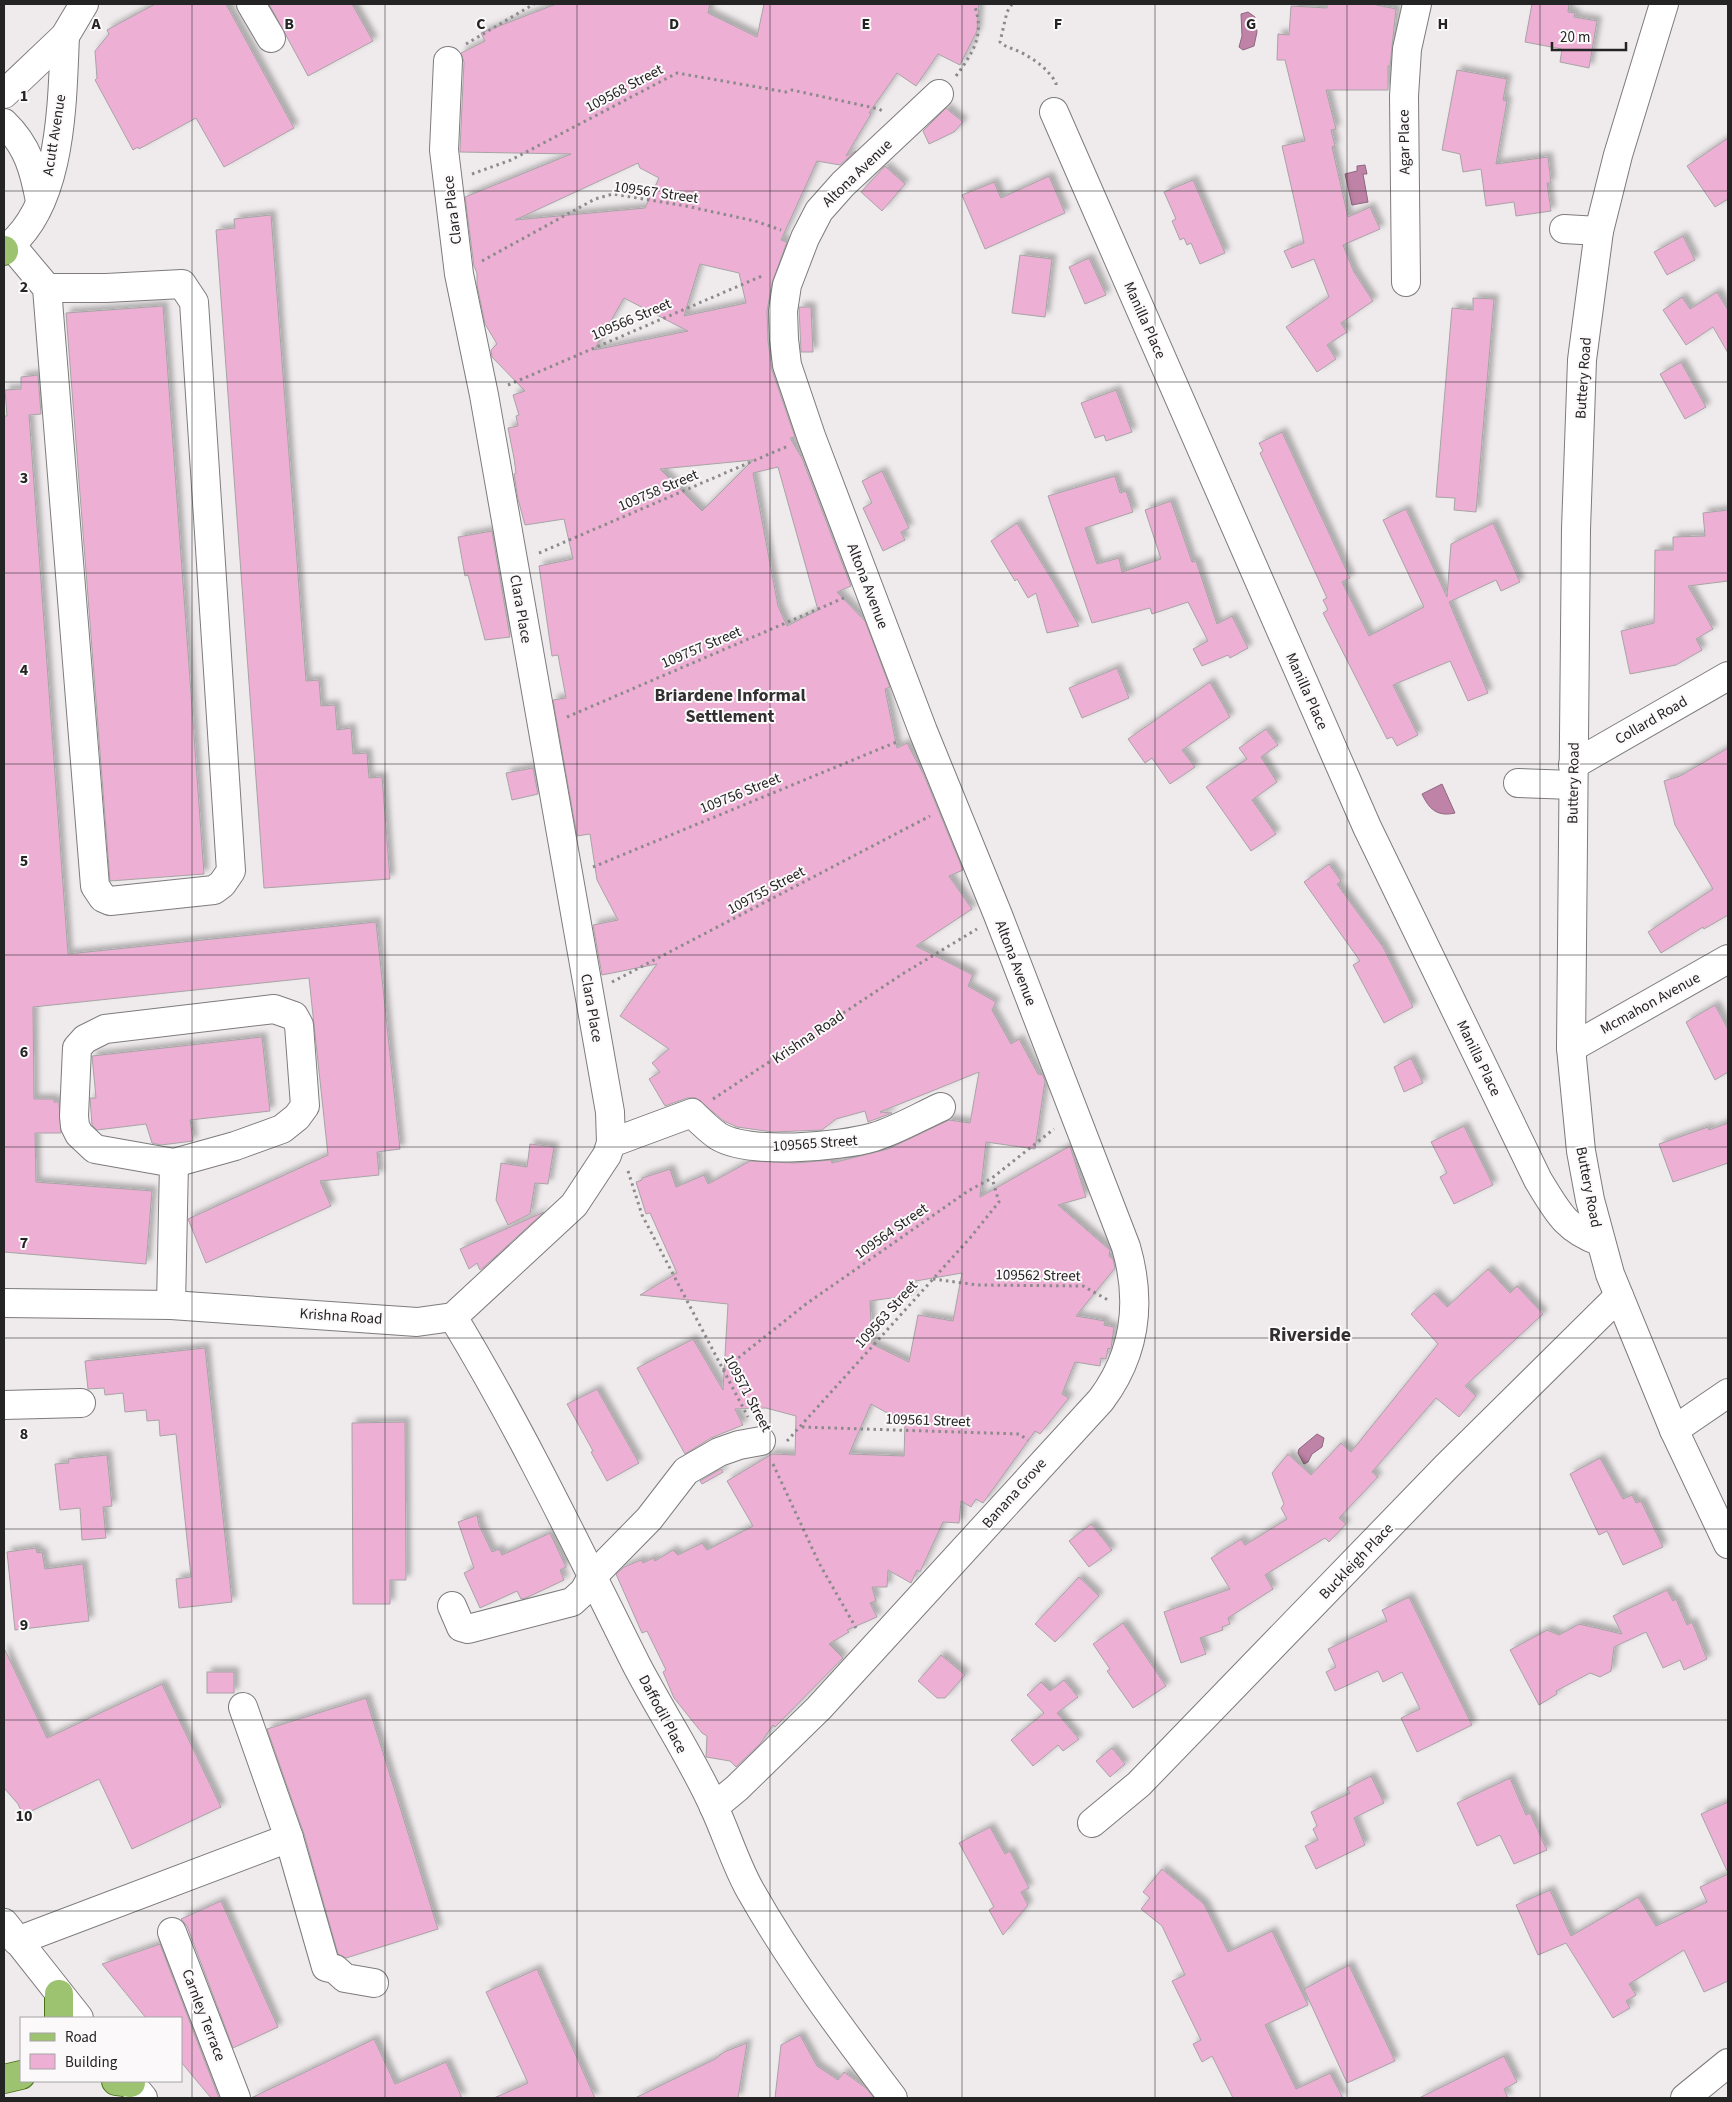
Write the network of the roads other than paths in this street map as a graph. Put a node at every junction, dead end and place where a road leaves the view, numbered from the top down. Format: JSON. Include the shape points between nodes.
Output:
{"nodes":[{"id":1,"x":84,"y":4,"type":"edge"},
{"id":2,"x":251,"y":4,"type":"edge"},
{"id":3,"x":1417,"y":4,"type":"edge"},
{"id":4,"x":1664,"y":4,"type":"edge"},
{"id":5,"x":65,"y":36,"type":"junction"},
{"id":6,"x":271,"y":38,"type":"dead end"},
{"id":7,"x":448,"y":61,"type":"road end"},
{"id":8,"x":4,"y":94,"type":"edge"},
{"id":9,"x":939,"y":94,"type":"road end"},
{"id":10,"x":1054,"y":112,"type":"road end"},
{"id":11,"x":4,"y":124,"type":"edge"},
{"id":12,"x":40,"y":204,"type":"junction"},
{"id":13,"x":1564,"y":229,"type":"dead end"},
{"id":14,"x":1599,"y":231,"type":"junction"},
{"id":15,"x":7,"y":243,"type":"edge"},
{"id":16,"x":1406,"y":282,"type":"dead end"},
{"id":17,"x":47,"y":288,"type":"junction"},
{"id":18,"x":1728,"y":676,"type":"edge"},
{"id":19,"x":1573,"y":775,"type":"junction"},
{"id":20,"x":1518,"y":783,"type":"dead end"},
{"id":21,"x":1728,"y":959,"type":"edge"},
{"id":22,"x":1571,"y":1048,"type":"junction"},
{"id":23,"x":940,"y":1106,"type":"dead end"},
{"id":24,"x":1073,"y":1112,"type":"joint"},
{"id":25,"x":612,"y":1146,"type":"junction"},
{"id":26,"x":174,"y":1163,"type":"junction"},
{"id":27,"x":1600,"y":1242,"type":"junction"},
{"id":28,"x":1619,"y":1296,"type":"junction"},
{"id":29,"x":4,"y":1303,"type":"edge"},
{"id":30,"x":171,"y":1305,"type":"junction"},
{"id":31,"x":453,"y":1317,"type":"junction"},
{"id":32,"x":4,"y":1393,"type":"edge"},
{"id":33,"x":1728,"y":1393,"type":"edge"},
{"id":34,"x":81,"y":1403,"type":"dead end"},
{"id":35,"x":4,"y":1405,"type":"edge"},
{"id":36,"x":1674,"y":1430,"type":"junction"},
{"id":37,"x":765,"y":1449,"type":"road end"},
{"id":38,"x":1728,"y":1544,"type":"edge"},
{"id":39,"x":592,"y":1577,"type":"junction"},
{"id":40,"x":452,"y":1606,"type":"dead end"},
{"id":41,"x":243,"y":1706,"type":"dead end"},
{"id":42,"x":714,"y":1806,"type":"junction"},
{"id":43,"x":1092,"y":1823,"type":"dead end"},
{"id":44,"x":289,"y":1838,"type":"junction"},
{"id":45,"x":11,"y":1932,"type":"edge"},
{"id":46,"x":172,"y":1932,"type":"dead end"},
{"id":47,"x":374,"y":1982,"type":"dead end"},
{"id":48,"x":59,"y":2006,"type":"edge"},
{"id":49,"x":77,"y":2017,"type":"edge"},
{"id":50,"x":1728,"y":2063,"type":"edge"},
{"id":51,"x":20,"y":2075,"type":"edge"},
{"id":52,"x":4,"y":2079,"type":"edge"},
{"id":53,"x":4,"y":2087,"type":"edge"},
{"id":54,"x":8,"y":2098,"type":"edge"},
{"id":55,"x":236,"y":2098,"type":"edge"},
{"id":56,"x":893,"y":2098,"type":"edge"},
{"id":57,"x":1685,"y":2098,"type":"edge"}],
"edges":[{"from":1,"to":5,"type":"street","name":"Acutt Avenue"},
{"from":2,"to":6,"type":"street"},
{"from":3,"to":16,"type":"street","name":"Agar Place","via":[[1408,49],[1404,96]]},
{"from":4,"to":14,"type":"street","name":"Buttery Road","via":[[1618,155]]},
{"from":5,"to":8,"type":"street","name":"Acutt Avenue"},
{"from":5,"to":12,"type":"street","name":"Acutt Avenue","via":[[61,111],[53,160]]},
{"from":7,"to":25,"type":"street","name":"Clara Place","via":[[444,150],[459,274],[484,395],[610,1112]]},
{"from":9,"to":24,"type":"street","name":"Altona Avenue","via":[[843,184],[819,211],[789,277],[784,311],[785,348],[795,391],[811,436]]},
{"from":10,"to":27,"type":"street","name":"Manilla Place","via":[[1367,827],[1542,1187],[1559,1216],[1570,1227]]},
{"from":11,"to":12,"type":"street","via":[[28,152]]},
{"from":12,"to":15,"type":"street","name":"Acutt Avenue","via":[[26,229]]},
{"from":13,"to":14,"type":"street"},
{"from":14,"to":19,"type":"street","name":"Buttery Road","via":[[1582,360]]},
{"from":15,"to":17,"type":"street"},
{"from":17,"to":17,"type":"street","via":[[182,284],[194,302],[231,871],[214,890],[110,901],[103,898],[95,886]]},
{"from":18,"to":19,"type":"street","name":"Collard Road"},
{"from":19,"to":20,"type":"street"},
{"from":19,"to":22,"type":"street","name":"Buttery Road"},
{"from":21,"to":22,"type":"street","name":"Mcmahon Avenue"},
{"from":22,"to":27,"type":"street","name":"Buttery Road","via":[[1581,1151]]},
{"from":23,"to":25,"type":"street","name":"109565 Street","via":[[875,1137],[847,1143],[759,1147],[738,1143],[719,1136],[692,1113]]},
{"from":24,"to":42,"type":"street","name":"Banana Grove","via":[[1126,1247],[1133,1273],[1136,1292],[1133,1319],[1124,1363],[1116,1380],[870,1653],[751,1775]]},
{"from":25,"to":31,"type":"street","via":[[574,1205]]},
{"from":26,"to":26,"type":"street","via":[[282,1129],[297,1117],[305,1106],[299,1025],[294,1016],[274,1009],[105,1028],[85,1039],[77,1048],[74,1116],[79,1134],[96,1150]]},
{"from":26,"to":30,"type":"street"},
{"from":27,"to":28,"type":"street","name":"Buttery Road"},
{"from":28,"to":36,"type":"street","name":"Buttery Road"},
{"from":28,"to":43,"type":"street","name":"Buckleigh Place","via":[[1447,1466],[1146,1777]]},
{"from":29,"to":30,"type":"street","name":"Krishna Road"},
{"from":30,"to":31,"type":"street","name":"Krishna Road","via":[[417,1322]]},
{"from":31,"to":39,"type":"street","name":"Daffodil Place","via":[[483,1366]]},
{"from":32,"to":35,"type":"street"},
{"from":33,"to":36,"type":"street"},
{"from":34,"to":35,"type":"street"},
{"from":36,"to":38,"type":"street","name":"Buttery Road"},
{"from":37,"to":39,"type":"street","via":[[738,1445],[692,1466],[678,1479],[648,1520]]},
{"from":39,"to":40,"type":"street","via":[[572,1602],[468,1629],[461,1627]]},
{"from":39,"to":42,"type":"street","name":"Daffodil Place"},
{"from":41,"to":44,"type":"street"},
{"from":42,"to":56,"type":"street","name":"Daffodil Place","via":[[736,1862],[798,1970]]},
{"from":44,"to":45,"type":"street"},
{"from":44,"to":47,"type":"street","via":[[326,1967],[335,1969],[345,1978]]},
{"from":45,"to":48,"type":"street"},
{"from":46,"to":55,"type":"street","name":"Carnley Terrace"},
{"from":48,"to":49,"type":"street"},
{"from":50,"to":57,"type":"street"},
{"from":51,"to":52,"type":"main road"},
{"from":53,"to":54,"type":"main road"}]}
